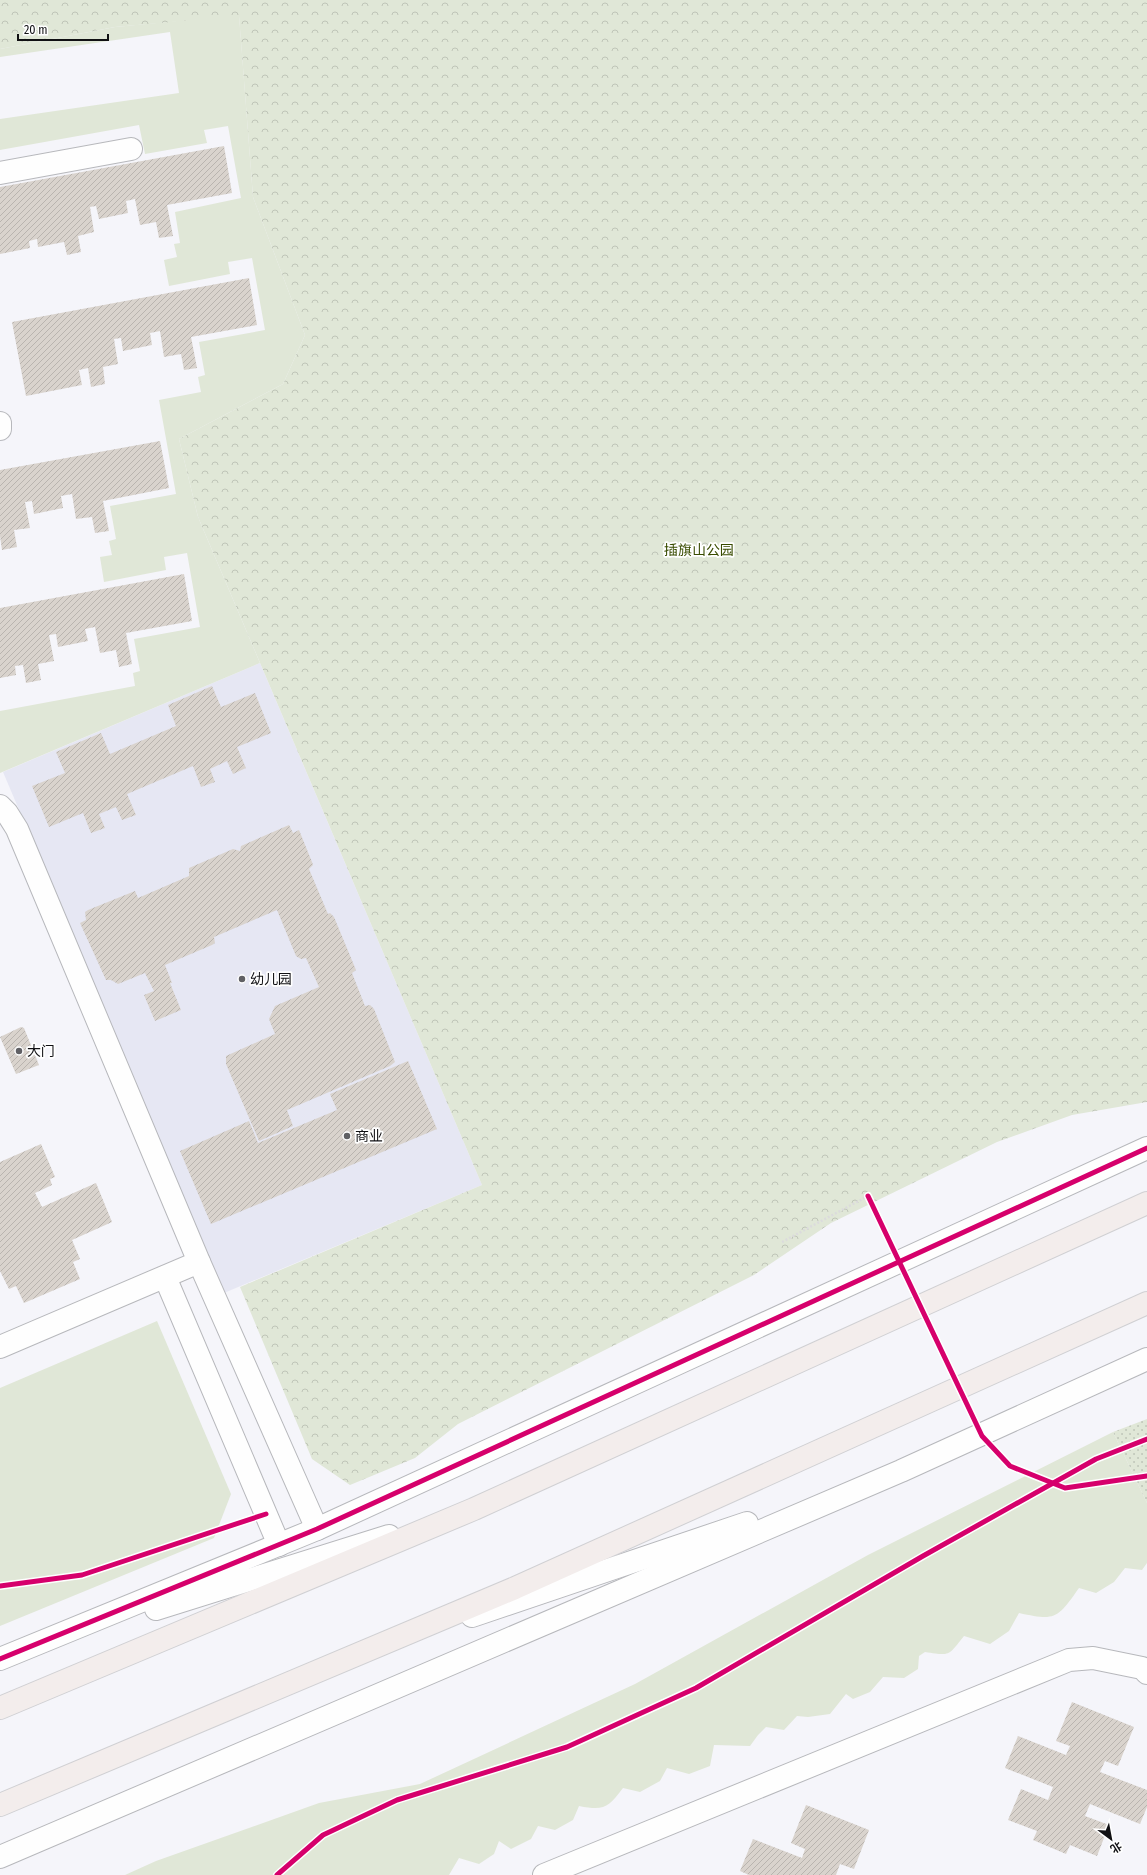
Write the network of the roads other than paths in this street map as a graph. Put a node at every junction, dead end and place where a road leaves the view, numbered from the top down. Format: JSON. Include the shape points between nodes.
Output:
{"nodes":[{"id":1,"x":131,"y":149,"type":"dead end"},
{"id":2,"x":0,"y":173,"type":"edge"},
{"id":3,"x":0,"y":423,"type":"edge"},
{"id":4,"x":0,"y":429,"type":"edge"},
{"id":5,"x":0,"y":806,"type":"edge"},
{"id":6,"x":1147,"y":1148,"type":"edge"},
{"id":7,"x":1147,"y":1203,"type":"edge"},
{"id":8,"x":199,"y":1262,"type":"junction"},
{"id":9,"x":166,"y":1277,"type":"junction"},
{"id":10,"x":1147,"y":1303,"type":"edge"},
{"id":11,"x":0,"y":1347,"type":"edge"},
{"id":12,"x":1147,"y":1359,"type":"edge"},
{"id":13,"x":901,"y":1471,"type":"junction"},
{"id":14,"x":474,"y":1509,"type":"junction"},
{"id":15,"x":317,"y":1529,"type":"junction"},
{"id":16,"x":279,"y":1545,"type":"junction"},
{"id":17,"x":367,"y":1651,"type":"junction"},
{"id":18,"x":3,"y":1658,"type":"edge"},
{"id":19,"x":1147,"y":1673,"type":"edge"},
{"id":20,"x":0,"y":1708,"type":"edge"},
{"id":21,"x":0,"y":1805,"type":"edge"},
{"id":22,"x":0,"y":1857,"type":"edge"},
{"id":23,"x":544,"y":1875,"type":"edge"}],
"edges":[{"from":1,"to":2,"type":"street"},
{"from":3,"to":4,"type":"street"},
{"from":5,"to":8,"type":"street","via":[[8,813],[17,829]]},
{"from":6,"to":15,"type":"street"},
{"from":7,"to":14,"type":"highway"},
{"from":8,"to":9,"type":"street"},
{"from":8,"to":15,"type":"street"},
{"from":9,"to":11,"type":"street"},
{"from":9,"to":16,"type":"street"},
{"from":10,"to":17,"type":"highway","via":[[515,1588]]},
{"from":12,"to":13,"type":"street"},
{"from":13,"to":17,"type":"street"},
{"from":13,"to":22,"type":"street"},
{"from":14,"to":18,"type":"street"},
{"from":14,"to":20,"type":"highway"},
{"from":15,"to":16,"type":"street"},
{"from":16,"to":18,"type":"street"},
{"from":17,"to":21,"type":"highway"},
{"from":19,"to":23,"type":"street","via":[[1142,1668],[1093,1658],[1068,1660]]}]}
